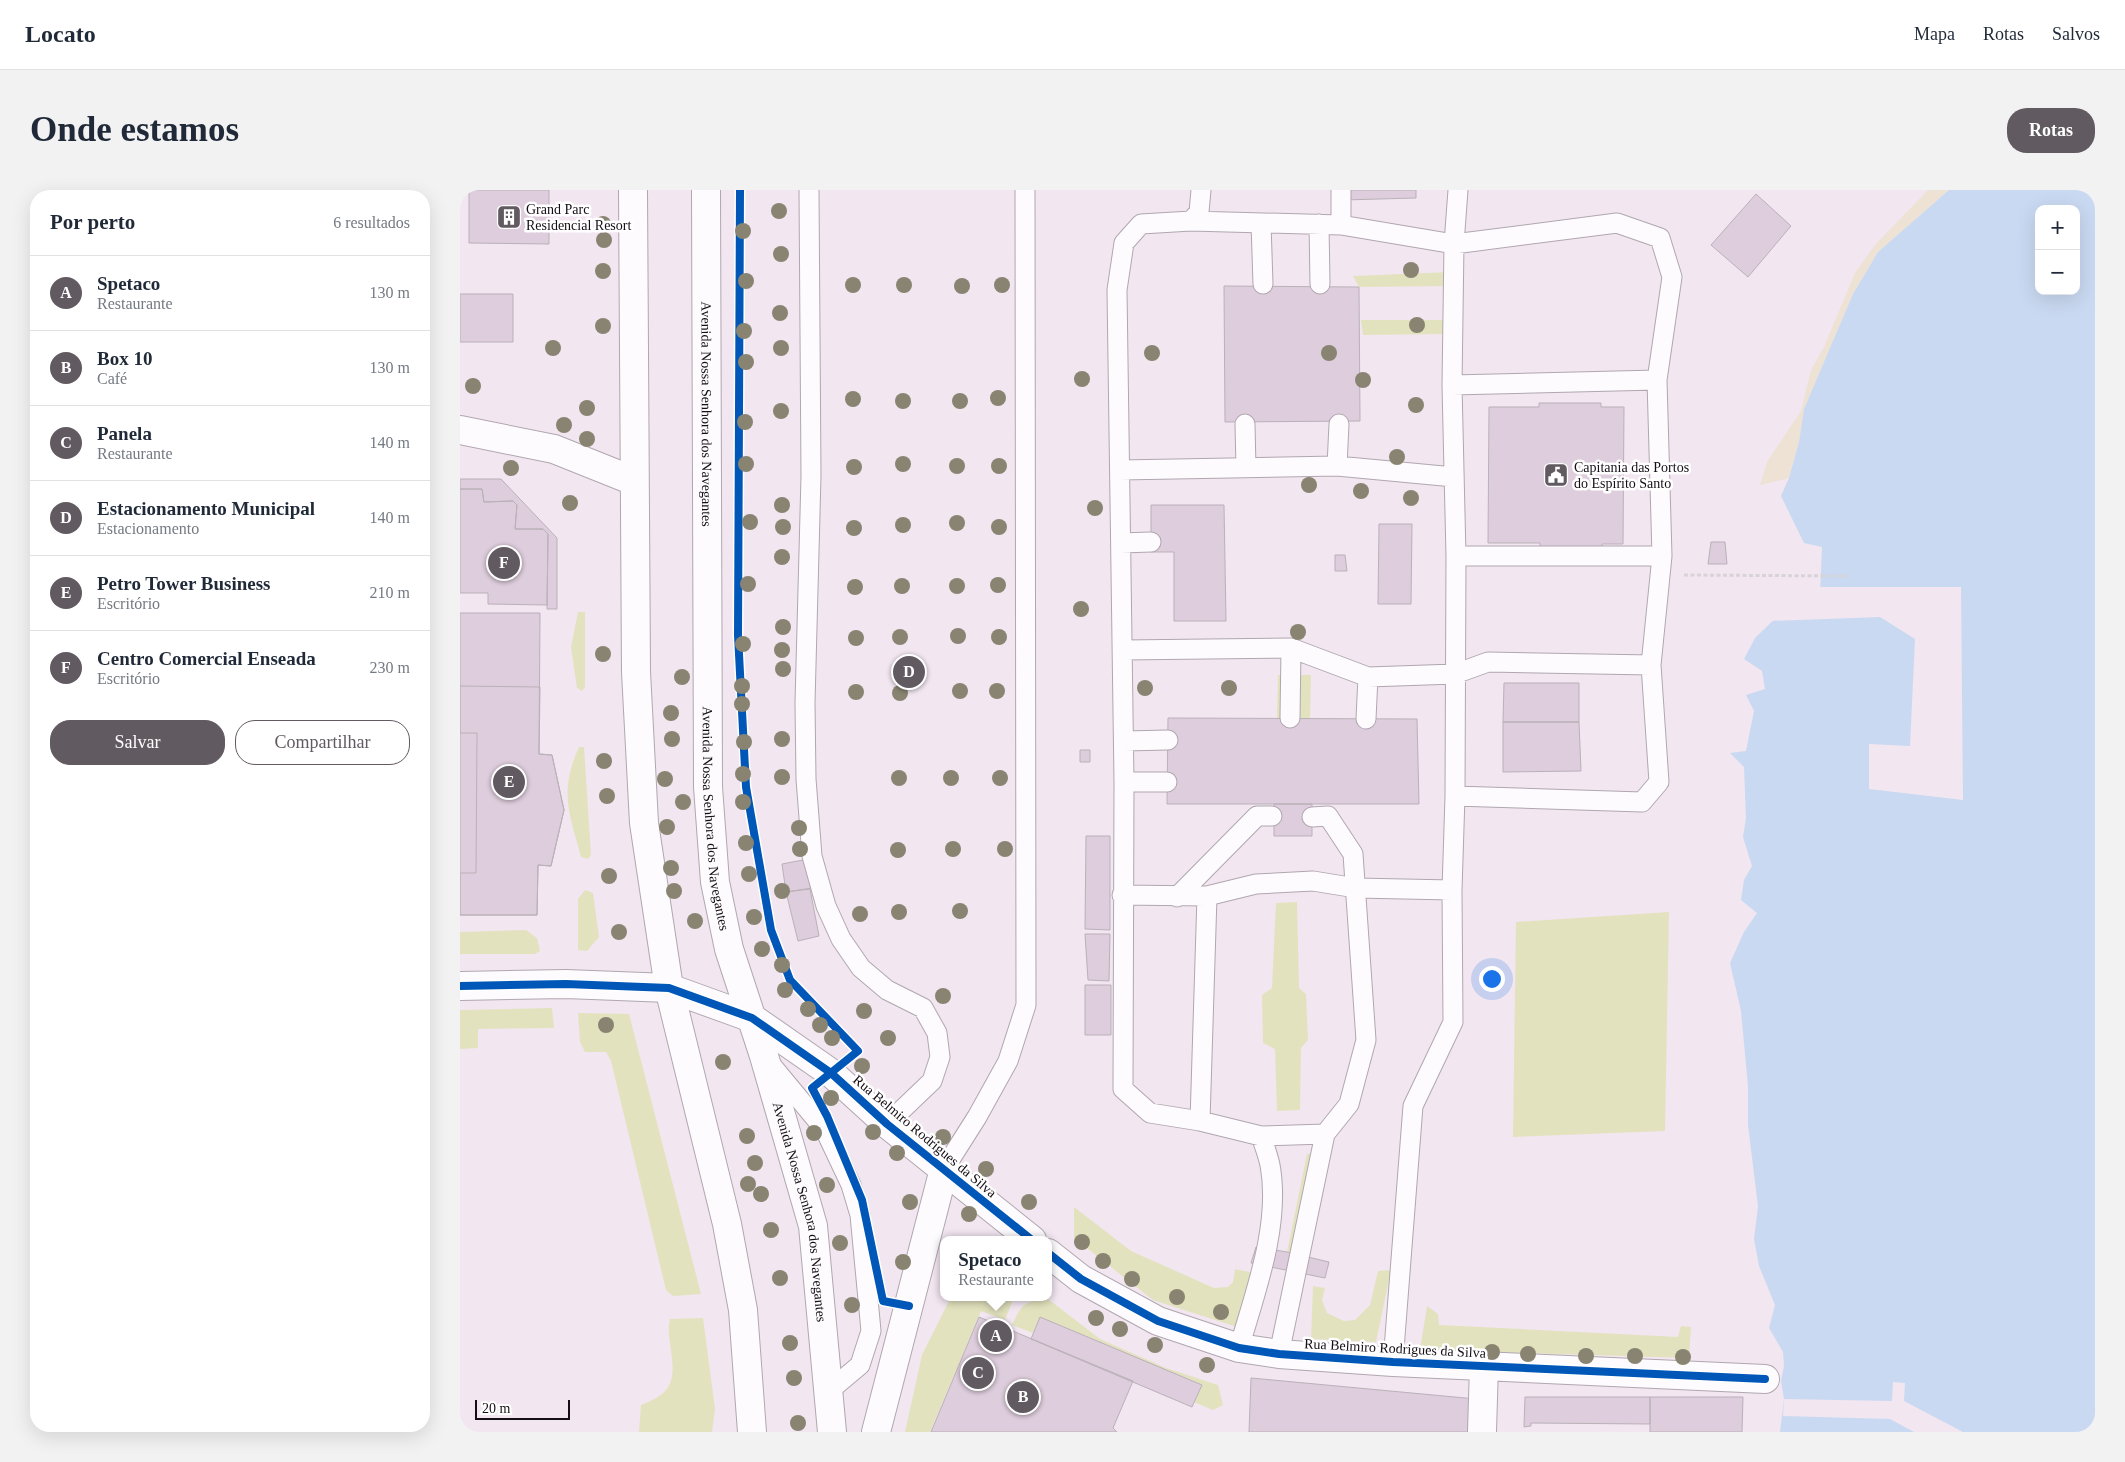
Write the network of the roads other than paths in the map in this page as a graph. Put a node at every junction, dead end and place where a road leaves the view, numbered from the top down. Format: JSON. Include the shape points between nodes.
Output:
{"nodes":[{"id":1,"x":633,"y":190,"type":"edge"},
{"id":2,"x":706,"y":190,"type":"edge"},
{"id":3,"x":809,"y":190,"type":"edge"},
{"id":4,"x":1025,"y":190,"type":"edge"},
{"id":5,"x":1202,"y":190,"type":"edge"},
{"id":6,"x":1341,"y":190,"type":"edge"},
{"id":7,"x":1458,"y":190,"type":"edge"},
{"id":8,"x":1191,"y":221,"type":"junction"},
{"id":9,"x":1261,"y":223,"type":"junction"},
{"id":10,"x":1319,"y":224,"type":"junction"},
{"id":11,"x":1341,"y":225,"type":"junction"},
{"id":12,"x":1454,"y":244,"type":"junction"},
{"id":13,"x":1263,"y":284,"type":"dead end"},
{"id":14,"x":1320,"y":284,"type":"dead end"},
{"id":15,"x":1657,"y":380,"type":"junction"},
{"id":16,"x":1452,"y":385,"type":"junction"},
{"id":17,"x":1245,"y":424,"type":"dead end"},
{"id":18,"x":1339,"y":424,"type":"dead end"},
{"id":19,"x":460,"y":430,"type":"edge"},
{"id":20,"x":1337,"y":466,"type":"junction"},
{"id":21,"x":1246,"y":468,"type":"junction"},
{"id":22,"x":1120,"y":470,"type":"junction"},
{"id":23,"x":1454,"y":477,"type":"junction"},
{"id":24,"x":634,"y":481,"type":"junction"},
{"id":25,"x":1150,"y":542,"type":"dead end"},
{"id":26,"x":1121,"y":543,"type":"junction"},
{"id":27,"x":1456,"y":556,"type":"junction"},
{"id":28,"x":1662,"y":556,"type":"junction"},
{"id":29,"x":1291,"y":648,"type":"junction"},
{"id":30,"x":1123,"y":650,"type":"junction"},
{"id":31,"x":1651,"y":665,"type":"junction"},
{"id":32,"x":1455,"y":674,"type":"junction"},
{"id":33,"x":1368,"y":677,"type":"junction"},
{"id":34,"x":1290,"y":718,"type":"dead end"},
{"id":35,"x":1366,"y":718,"type":"dead end"},
{"id":36,"x":1168,"y":740,"type":"dead end"},
{"id":37,"x":1124,"y":741,"type":"junction"},
{"id":38,"x":1124,"y":782,"type":"junction"},
{"id":39,"x":1167,"y":782,"type":"dead end"},
{"id":40,"x":1455,"y":796,"type":"junction"},
{"id":41,"x":1272,"y":816,"type":"dead end"},
{"id":42,"x":1312,"y":817,"type":"dead end"},
{"id":43,"x":1356,"y":888,"type":"junction"},
{"id":44,"x":1452,"y":890,"type":"junction"},
{"id":45,"x":1122,"y":895,"type":"junction"},
{"id":46,"x":1207,"y":896,"type":"junction"},
{"id":47,"x":1177,"y":898,"type":"junction"},
{"id":48,"x":460,"y":986,"type":"edge"},
{"id":49,"x":669,"y":988,"type":"junction"},
{"id":50,"x":752,"y":1018,"type":"junction"},
{"id":51,"x":764,"y":1056,"type":"junction"},
{"id":52,"x":1200,"y":1121,"type":"junction"},
{"id":53,"x":887,"y":1124,"type":"junction"},
{"id":54,"x":1325,"y":1134,"type":"junction"},
{"id":55,"x":1261,"y":1136,"type":"junction"},
{"id":56,"x":944,"y":1169,"type":"junction"},
{"id":57,"x":1027,"y":1236,"type":"edge"},
{"id":58,"x":1052,"y":1255,"type":"edge"},
{"id":59,"x":1239,"y":1348,"type":"junction"},
{"id":60,"x":1279,"y":1354,"type":"junction"},
{"id":61,"x":1393,"y":1362,"type":"junction"},
{"id":62,"x":1484,"y":1365,"type":"junction"},
{"id":63,"x":1765,"y":1379,"type":"dead end"},
{"id":64,"x":829,"y":1391,"type":"junction"},
{"id":65,"x":752,"y":1432,"type":"edge"},
{"id":66,"x":832,"y":1432,"type":"edge"},
{"id":67,"x":876,"y":1432,"type":"edge"},
{"id":68,"x":1482,"y":1432,"type":"edge"}],
"edges":[{"from":1,"to":24,"type":"main road"},
{"from":2,"to":50,"type":"main road","name":"Avenida Nossa Senhora dos Navegantes","via":[[708,787],[714,882],[729,948]]},
{"from":3,"to":53,"type":"lane","via":[[811,476],[805,703],[812,856],[826,906],[841,939],[861,968],[887,990],[922,1008],[937,1033],[940,1056],[932,1081]]},
{"from":4,"to":56,"type":"lane","via":[[1026,1005],[1008,1061]]},
{"from":5,"to":8,"type":"lane","via":[[1199,212]]},
{"from":6,"to":11,"type":"lane"},
{"from":7,"to":12,"type":"lane","name":"Rua Belmiro Rodrigues da Silva"},
{"from":8,"to":9,"type":"lane"},
{"from":8,"to":22,"type":"lane","via":[[1141,224],[1124,243],[1118,290]]},
{"from":9,"to":10,"type":"lane"},
{"from":9,"to":13,"type":"lane"},
{"from":10,"to":11,"type":"lane"},
{"from":10,"to":14,"type":"lane"},
{"from":11,"to":12,"type":"lane"},
{"from":12,"to":15,"type":"lane","via":[[1617,223],[1660,238],[1672,277]]},
{"from":12,"to":16,"type":"lane","name":"Rua Belmiro Rodrigues da Silva"},
{"from":15,"to":16,"type":"lane"},
{"from":15,"to":28,"type":"lane"},
{"from":16,"to":23,"type":"lane","name":"Rua Belmiro Rodrigues da Silva"},
{"from":17,"to":21,"type":"lane"},
{"from":18,"to":20,"type":"lane"},
{"from":19,"to":24,"type":"main road","via":[[554,450]]},
{"from":20,"to":21,"type":"lane"},
{"from":20,"to":23,"type":"lane"},
{"from":21,"to":22,"type":"lane"},
{"from":22,"to":26,"type":"lane"},
{"from":23,"to":27,"type":"lane","name":"Rua Belmiro Rodrigues da Silva"},
{"from":24,"to":49,"type":"main road","via":[[636,672],[644,823]]},
{"from":25,"to":26,"type":"lane"},
{"from":26,"to":30,"type":"lane"},
{"from":27,"to":28,"type":"lane"},
{"from":27,"to":32,"type":"lane","name":"Rua Belmiro Rodrigues da Silva"},
{"from":28,"to":31,"type":"lane"},
{"from":29,"to":30,"type":"lane"},
{"from":29,"to":33,"type":"lane"},
{"from":29,"to":34,"type":"lane"},
{"from":30,"to":37,"type":"lane"},
{"from":31,"to":32,"type":"lane","via":[[1488,662]]},
{"from":31,"to":40,"type":"lane","via":[[1659,782],[1642,802]]},
{"from":32,"to":33,"type":"lane"},
{"from":32,"to":40,"type":"lane","name":"Rua Belmiro Rodrigues da Silva"},
{"from":33,"to":35,"type":"lane"},
{"from":36,"to":37,"type":"lane"},
{"from":37,"to":38,"type":"lane"},
{"from":38,"to":39,"type":"lane"},
{"from":38,"to":45,"type":"lane"},
{"from":40,"to":44,"type":"lane","name":"Rua Belmiro Rodrigues da Silva"},
{"from":41,"to":47,"type":"lane","via":[[1257,816]]},
{"from":42,"to":43,"type":"lane","via":[[1328,816],[1353,854]]},
{"from":43,"to":44,"type":"lane"},
{"from":43,"to":46,"type":"lane","via":[[1313,881],[1256,884]]},
{"from":43,"to":54,"type":"lane","via":[[1366,1040],[1349,1104]]},
{"from":44,"to":61,"type":"lane","name":"Rua Belmiro Rodrigues da Silva","via":[[1453,1022],[1413,1106]]},
{"from":45,"to":47,"type":"lane"},
{"from":45,"to":52,"type":"lane","via":[[1123,1089],[1150,1113]]},
{"from":46,"to":47,"type":"lane"},
{"from":46,"to":52,"type":"lane"},
{"from":48,"to":49,"type":"main road","name":"Rua Belmiro Rodrigues da Silva","via":[[566,984]]},
{"from":49,"to":50,"type":"main road","name":"Rua Belmiro Rodrigues da Silva"},
{"from":49,"to":65,"type":"main road","via":[[727,1224],[743,1310]]},
{"from":50,"to":51,"type":"main road","name":"Avenida Nossa Senhora dos Navegantes"},
{"from":50,"to":53,"type":"main road","name":"Rua Belmiro Rodrigues da Silva","via":[[831,1073]]},
{"from":51,"to":64,"type":"main road","name":"Avenida Nossa Senhora dos Navegantes","via":[[813,1226]]},
{"from":51,"to":64,"type":"lane","via":[[825,1130],[851,1185],[860,1215],[870,1331],[860,1365]]},
{"from":52,"to":55,"type":"lane"},
{"from":53,"to":56,"type":"main road","name":"Rua Belmiro Rodrigues da Silva"},
{"from":54,"to":55,"type":"lane"},
{"from":54,"to":60,"type":"lane"},
{"from":55,"to":59,"type":"lane","via":[[1270,1166],[1271,1205],[1265,1260]]},
{"from":56,"to":57,"type":"main road","name":"Rua Belmiro Rodrigues da Silva"},
{"from":56,"to":67,"type":"main road"},
{"from":58,"to":59,"type":"main road","name":"Rua Belmiro Rodrigues da Silva","via":[[1081,1279],[1158,1321]]},
{"from":59,"to":60,"type":"main road","name":"Rua Belmiro Rodrigues da Silva"},
{"from":60,"to":61,"type":"main road","name":"Rua Belmiro Rodrigues da Silva"},
{"from":61,"to":62,"type":"main road","name":"Rua Belmiro Rodrigues da Silva"},
{"from":62,"to":63,"type":"main road","name":"Rua Belmiro Rodrigues da Silva"},
{"from":62,"to":68,"type":"main road"},
{"from":64,"to":66,"type":"main road","name":"Avenida Nossa Senhora dos Navegantes"}]}
